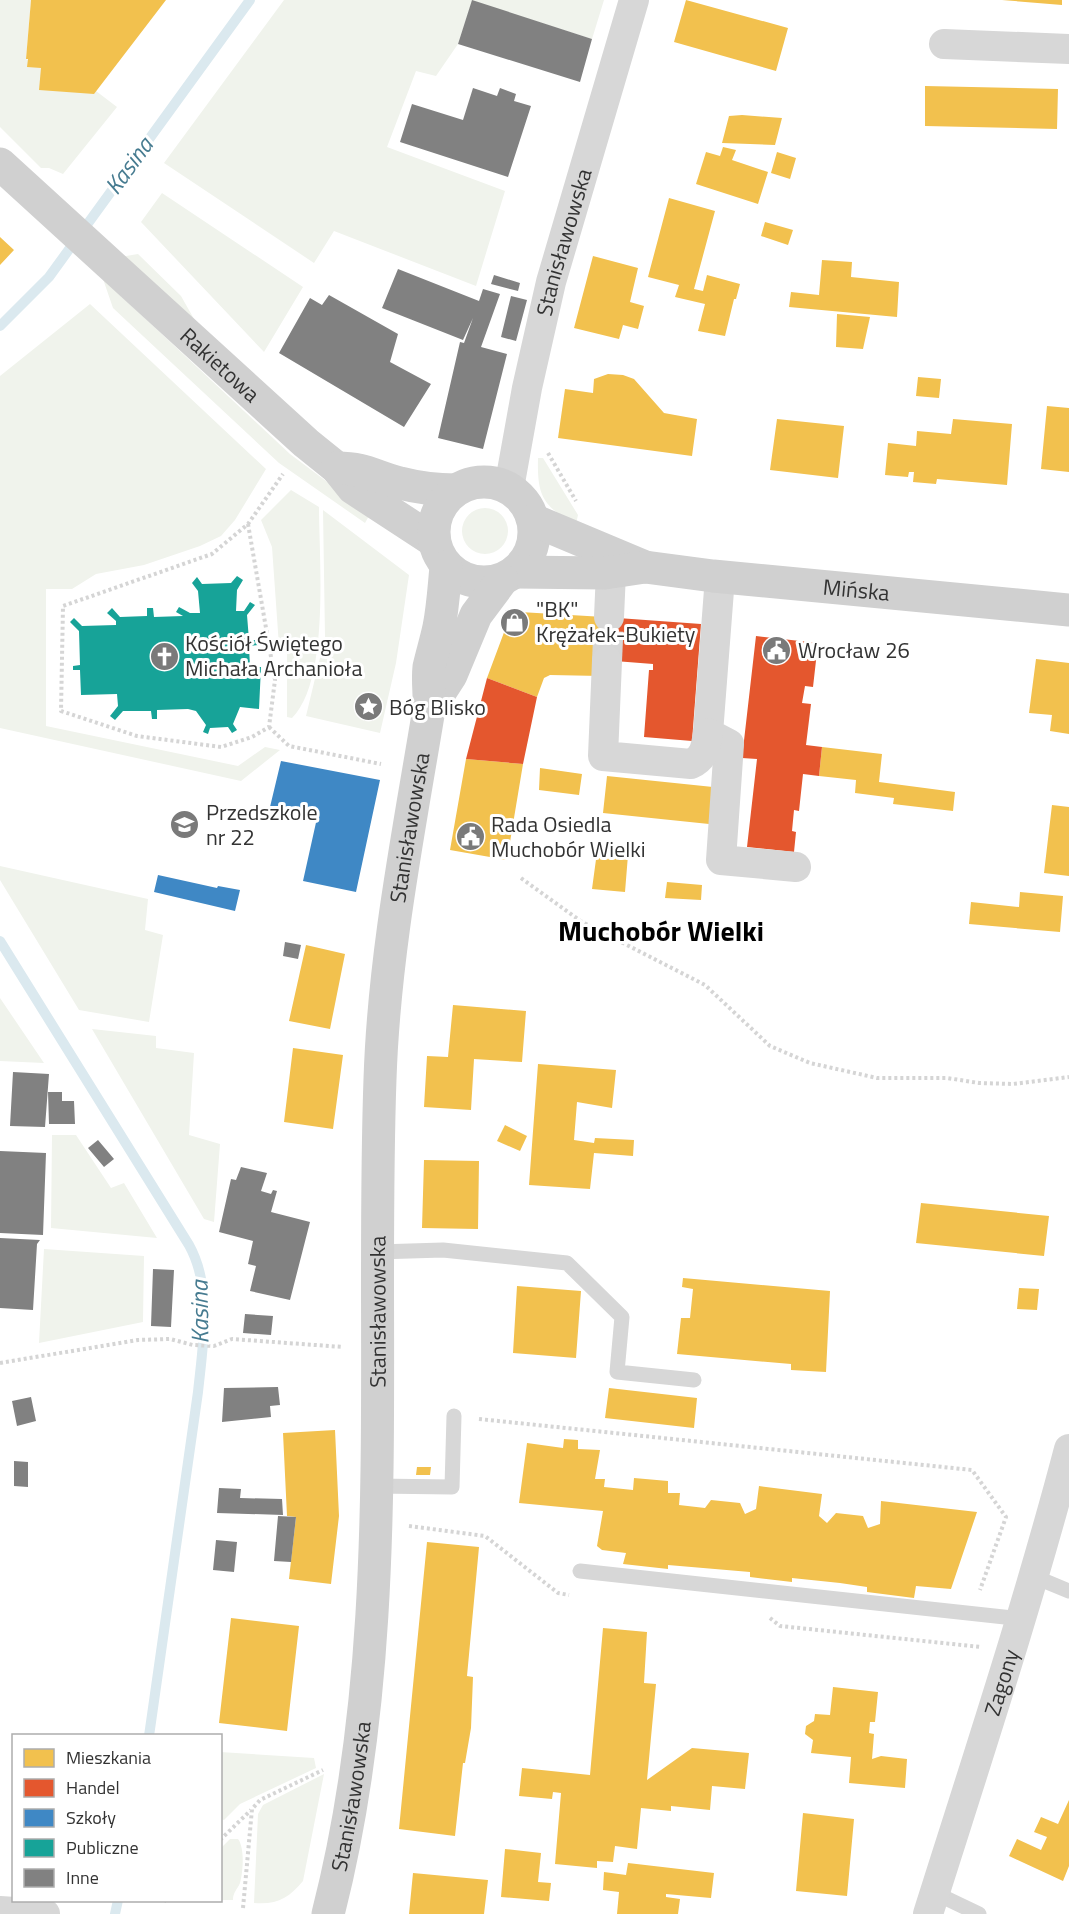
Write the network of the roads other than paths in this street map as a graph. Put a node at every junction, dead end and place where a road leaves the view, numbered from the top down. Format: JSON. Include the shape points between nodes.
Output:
{"nodes":[{"id":1,"x":634,"y":0,"type":"edge"},
{"id":2,"x":944,"y":44,"type":"dead end"},
{"id":3,"x":1069,"y":48,"type":"edge"},
{"id":4,"x":0,"y":164,"type":"edge"},
{"id":5,"x":337,"y":468,"type":"junction"},
{"id":6,"x":509,"y":488,"type":"junction"},
{"id":7,"x":456,"y":490,"type":"junction"},
{"id":8,"x":533,"y":520,"type":"junction"},
{"id":9,"x":440,"y":554,"type":"junction"},
{"id":10,"x":645,"y":567,"type":"junction"},
{"id":11,"x":611,"y":572,"type":"junction"},
{"id":12,"x":509,"y":576,"type":"junction"},
{"id":13,"x":720,"y":577,"type":"junction"},
{"id":14,"x":1069,"y":610,"type":"edge"},
{"id":15,"x":609,"y":617,"type":"tunnel mouth"},
{"id":16,"x":607,"y":661,"type":"tunnel mouth"},
{"id":17,"x":429,"y":709,"type":"junction"},
{"id":18,"x":708,"y":733,"type":"junction"},
{"id":19,"x":796,"y":867,"type":"dead end"},
{"id":20,"x":377,"y":1252,"type":"junction"},
{"id":21,"x":694,"y":1380,"type":"dead end"},
{"id":22,"x":454,"y":1416,"type":"road end"},
{"id":23,"x":1069,"y":1449,"type":"edge"},
{"id":24,"x":375,"y":1486,"type":"junction"},
{"id":25,"x":580,"y":1571,"type":"dead end"},
{"id":26,"x":1035,"y":1577,"type":"junction"},
{"id":27,"x":1069,"y":1591,"type":"edge"},
{"id":28,"x":1022,"y":1619,"type":"junction"},
{"id":29,"x":932,"y":1903,"type":"edge"},
{"id":30,"x":0,"y":1911,"type":"edge"},
{"id":31,"x":45,"y":1914,"type":"edge"},
{"id":32,"x":328,"y":1914,"type":"edge"},
{"id":33,"x":979,"y":1914,"type":"edge"}],
"edges":[{"from":1,"to":6,"type":"street","name":"Stanisławowska","via":[[551,282]]},
{"from":2,"to":3,"type":"street"},
{"from":4,"to":5,"type":"street","name":"Rakietowa","via":[[104,262]]},
{"from":5,"to":7,"type":"street","via":[[360,468],[430,490]]},
{"from":5,"to":9,"type":"street","name":"Rakietowa","via":[[353,488]]},
{"from":6,"to":7,"type":"street","via":[[482,481]]},
{"from":6,"to":8,"type":"street","via":[[524,502]]},
{"from":7,"to":9,"type":"street","via":[[445,499],[434,526]]},
{"from":8,"to":10,"type":"street","name":"Mińska"},
{"from":8,"to":12,"type":"street","via":[[532,548]]},
{"from":9,"to":12,"type":"street","via":[[458,576],[472,582],[487,583]]},
{"from":9,"to":17,"type":"street","name":"Stanisławowska","via":[[439,629],[429,670]]},
{"from":10,"to":11,"type":"street","name":"Mińska"},
{"from":10,"to":13,"type":"street","name":"Mińska"},
{"from":11,"to":12,"type":"street","name":"Mińska"},
{"from":11,"to":15,"type":"street"},
{"from":12,"to":17,"type":"street","name":"Stanisławowska","via":[[476,615],[451,675]]},
{"from":13,"to":14,"type":"street","name":"Mińska"},
{"from":13,"to":18,"type":"street"},
{"from":16,"to":18,"type":"street","via":[[603,756],[691,764],[704,753]]},
{"from":17,"to":20,"type":"street","name":"Stanisławowska","via":[[391,942],[380,1075]]},
{"from":18,"to":19,"type":"street","via":[[729,744],[721,860]]},
{"from":20,"to":21,"type":"lane","via":[[443,1250],[567,1263],[622,1317],[617,1372]]},
{"from":20,"to":24,"type":"street","name":"Stanisławowska"},
{"from":22,"to":24,"type":"lane","via":[[452,1487]]},
{"from":23,"to":26,"type":"street","name":"Zagony"},
{"from":24,"to":32,"type":"street","name":"Stanisławowska","via":[[374,1593],[364,1722],[348,1832]]},
{"from":25,"to":28,"type":"lane"},
{"from":26,"to":27,"type":"lane"},
{"from":26,"to":28,"type":"street","name":"Zagony"},
{"from":28,"to":29,"type":"street","name":"Zagony"},
{"from":29,"to":33,"type":"lane"},
{"from":30,"to":31,"type":"street"}]}
